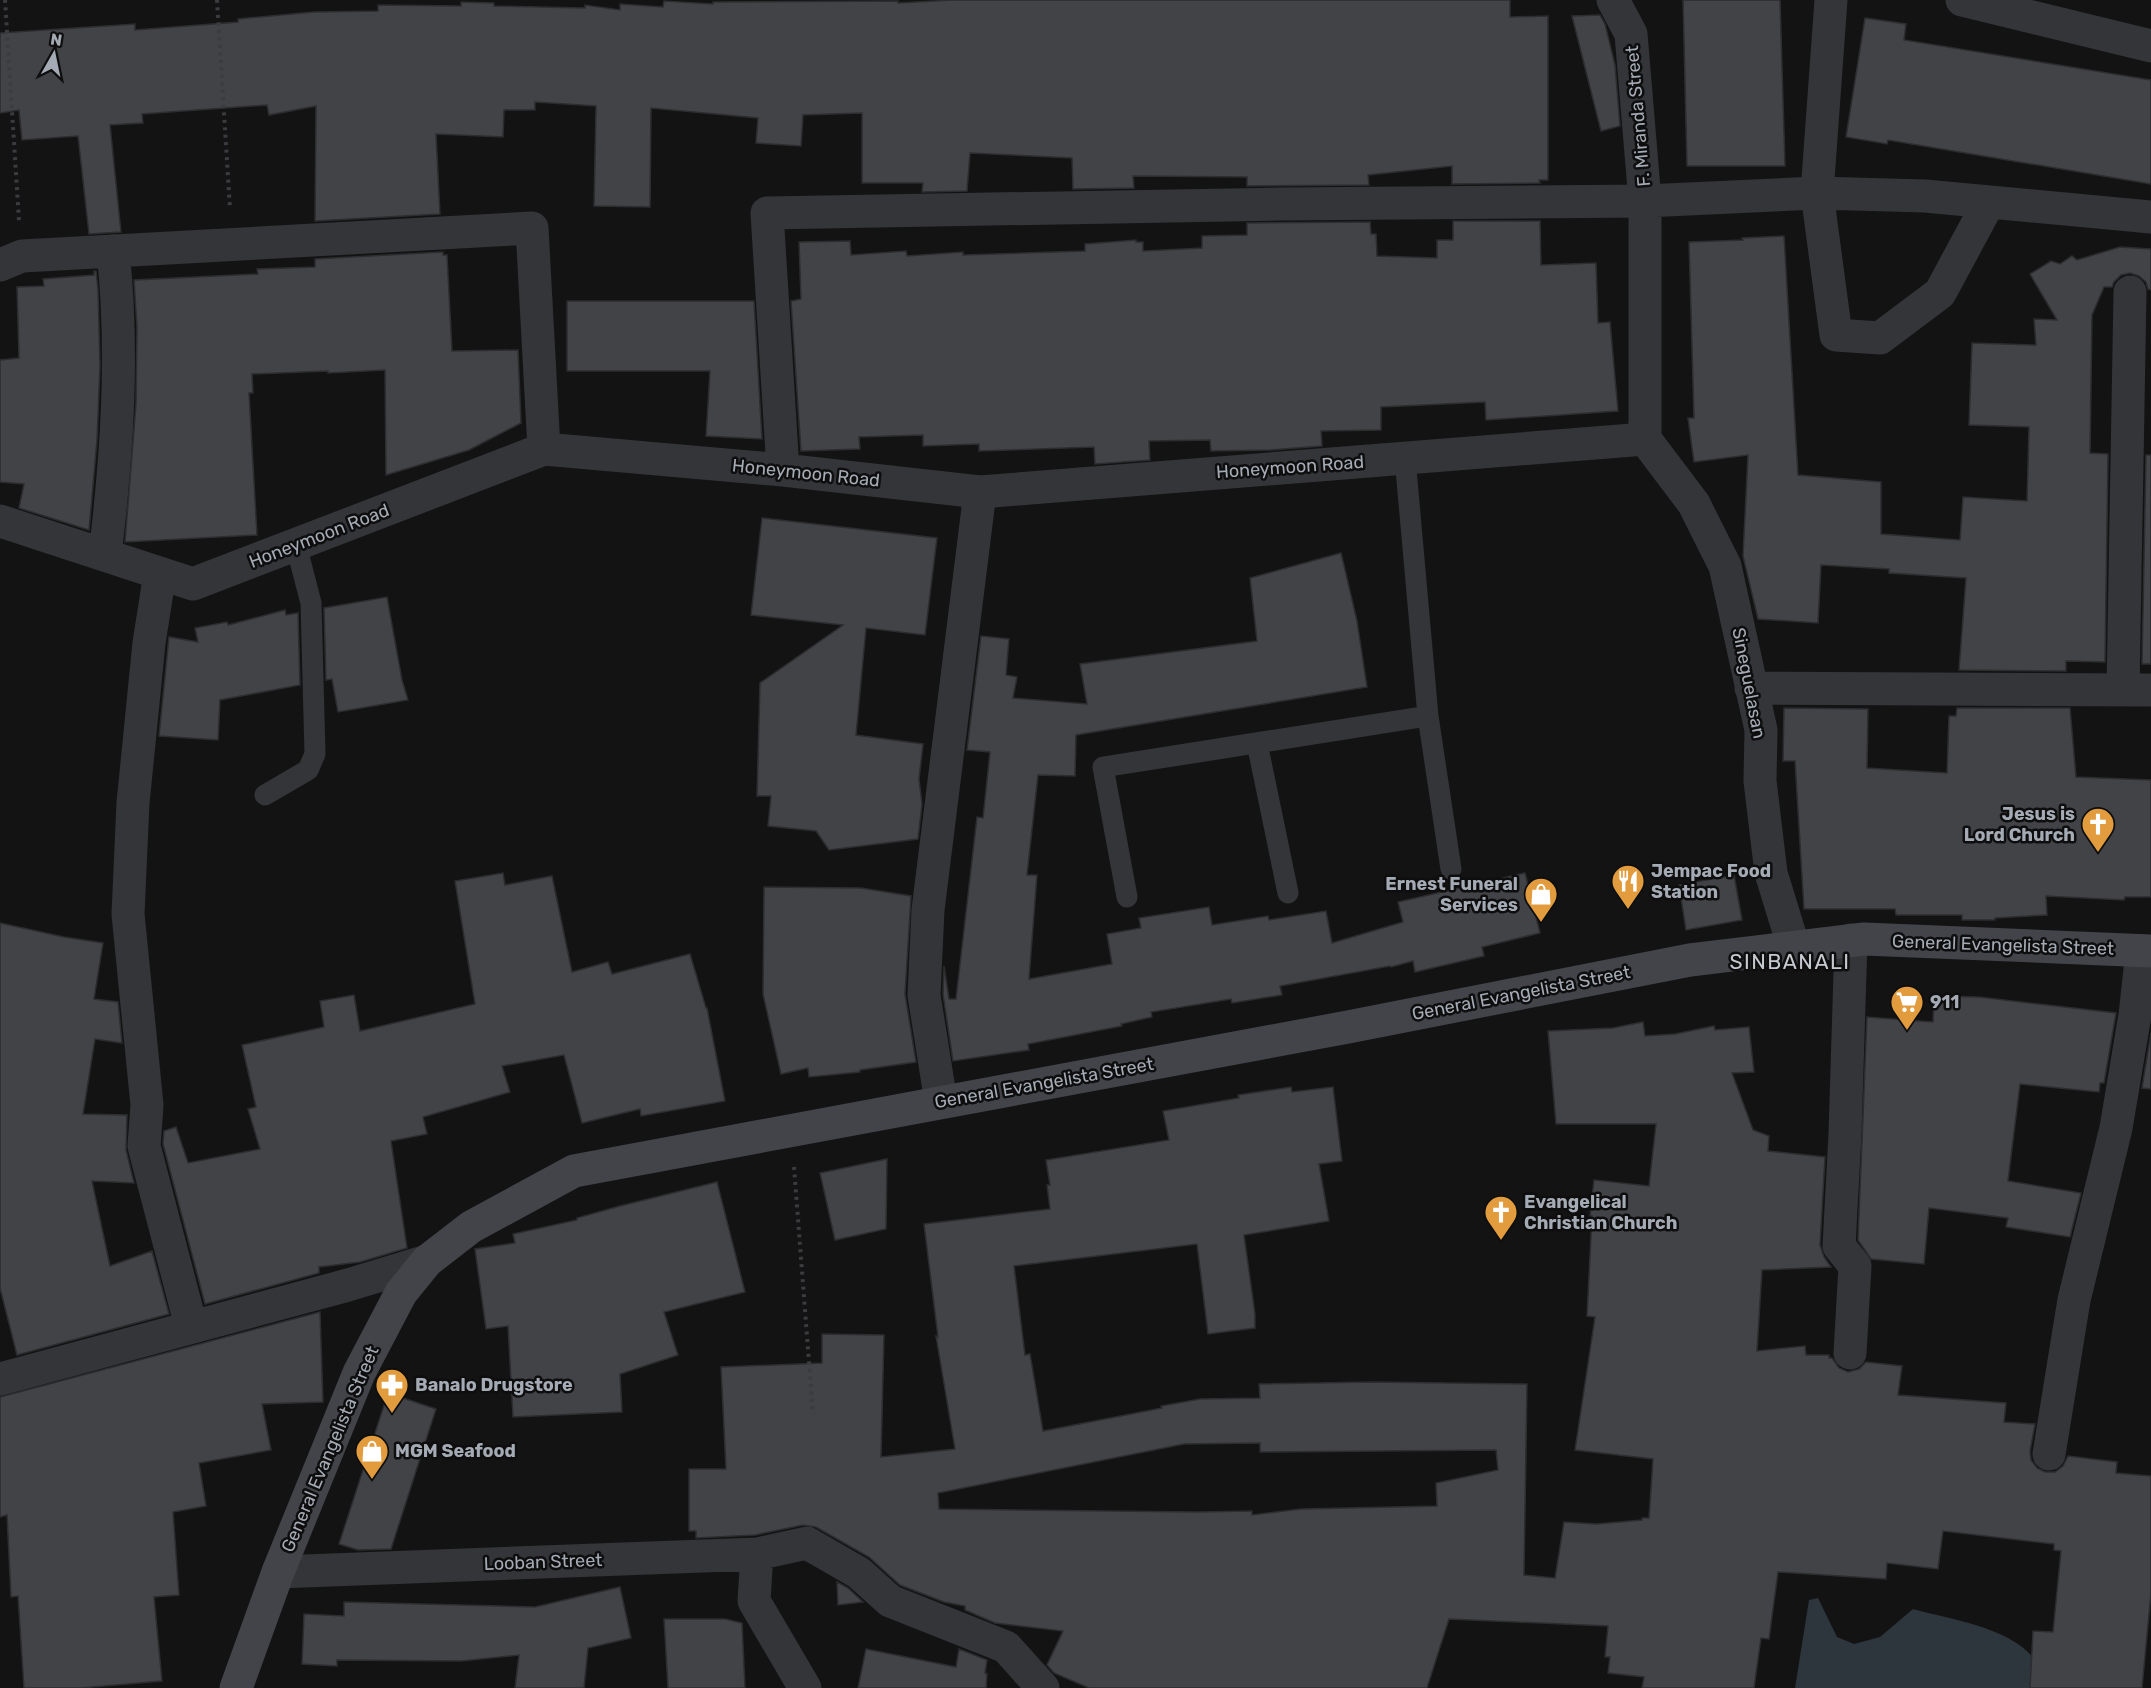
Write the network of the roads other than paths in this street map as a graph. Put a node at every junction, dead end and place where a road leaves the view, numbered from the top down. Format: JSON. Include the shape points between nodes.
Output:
{"nodes":[{"id":1,"x":1613,"y":0,"type":"edge"},
{"id":2,"x":1831,"y":0,"type":"edge"},
{"id":3,"x":1962,"y":0,"type":"edge"},
{"id":4,"x":2151,"y":46,"type":"edge"},
{"id":5,"x":1816,"y":193,"type":"junction"},
{"id":6,"x":1645,"y":201,"type":"junction"},
{"id":7,"x":1989,"y":202,"type":"junction"},
{"id":8,"x":2151,"y":217,"type":"edge"},
{"id":9,"x":113,"y":250,"type":"junction"},
{"id":10,"x":11,"y":260,"type":"edge"},
{"id":11,"x":2130,"y":292,"type":"dead end"},
{"id":12,"x":1645,"y":439,"type":"junction"},
{"id":13,"x":544,"y":449,"type":"junction"},
{"id":14,"x":1406,"y":458,"type":"junction"},
{"id":15,"x":783,"y":470,"type":"junction"},
{"id":16,"x":980,"y":492,"type":"junction"},
{"id":17,"x":0,"y":521,"type":"edge"},
{"id":18,"x":296,"y":545,"type":"junction"},
{"id":19,"x":105,"y":555,"type":"junction"},
{"id":20,"x":160,"y":573,"type":"junction"},
{"id":21,"x":1751,"y":688,"type":"junction"},
{"id":22,"x":2137,"y":690,"type":"edge"},
{"id":23,"x":1428,"y":716,"type":"junction"},
{"id":24,"x":1257,"y":743,"type":"junction"},
{"id":25,"x":265,"y":795,"type":"dead end"},
{"id":26,"x":1451,"y":869,"type":"dead end"},
{"id":27,"x":1288,"y":893,"type":"dead end"},
{"id":28,"x":1127,"y":897,"type":"dead end"},
{"id":29,"x":1851,"y":940,"type":"junction"},
{"id":30,"x":1794,"y":948,"type":"junction"},
{"id":31,"x":2146,"y":951,"type":"edge"},
{"id":32,"x":941,"y":1102,"type":"junction"},
{"id":33,"x":427,"y":1261,"type":"junction"},
{"id":34,"x":191,"y":1326,"type":"junction"},
{"id":35,"x":1850,"y":1353,"type":"dead end"},
{"id":36,"x":0,"y":1379,"type":"edge"},
{"id":37,"x":2049,"y":1454,"type":"dead end"},
{"id":38,"x":758,"y":1554,"type":"junction"},
{"id":39,"x":278,"y":1572,"type":"junction"},
{"id":40,"x":236,"y":1688,"type":"edge"},
{"id":41,"x":805,"y":1688,"type":"edge"},
{"id":42,"x":1043,"y":1688,"type":"edge"}],
"edges":[{"from":1,"to":6,"type":"street","name":"F. Miranda Street","via":[[1631,34]]},
{"from":2,"to":5,"type":"street"},
{"from":3,"to":4,"type":"street"},
{"from":5,"to":6,"type":"street"},
{"from":5,"to":7,"type":"street"},
{"from":5,"to":7,"type":"street","via":[[1836,335],[1880,338],[1940,293]]},
{"from":6,"to":12,"type":"street","name":"F. Miranda Street"},
{"from":6,"to":15,"type":"street","via":[[767,213]]},
{"from":7,"to":8,"type":"street"},
{"from":9,"to":10,"type":"street"},
{"from":9,"to":13,"type":"street","via":[[532,228]]},
{"from":9,"to":19,"type":"street","via":[[119,323],[117,434]]},
{"from":11,"to":22,"type":"street"},
{"from":12,"to":14,"type":"street","name":"Honeymoon Road"},
{"from":12,"to":21,"type":"street","name":"Sineguelasan","via":[[1694,504],[1725,566]]},
{"from":13,"to":15,"type":"street","name":"Honeymoon Road"},
{"from":13,"to":18,"type":"street","name":"Honeymoon Road"},
{"from":14,"to":16,"type":"street","name":"Honeymoon Road"},
{"from":14,"to":23,"type":"lane"},
{"from":15,"to":16,"type":"street","name":"Honeymoon Road"},
{"from":16,"to":32,"type":"street","via":[[928,910],[924,995]]},
{"from":17,"to":19,"type":"street","name":"Honeymoon Road"},
{"from":18,"to":20,"type":"street","name":"Honeymoon Road","via":[[194,584]]},
{"from":18,"to":25,"type":"lane","via":[[311,603],[315,754],[308,770]]},
{"from":19,"to":20,"type":"street","name":"Honeymoon Road"},
{"from":20,"to":34,"type":"street","via":[[134,792],[129,914],[147,1105],[144,1146]]},
{"from":21,"to":22,"type":"street"},
{"from":21,"to":30,"type":"street","name":"Sineguelasan","via":[[1761,730],[1760,781],[1770,873]]},
{"from":23,"to":24,"type":"lane"},
{"from":23,"to":26,"type":"lane"},
{"from":24,"to":27,"type":"lane"},
{"from":24,"to":28,"type":"lane","via":[[1103,767]]},
{"from":29,"to":30,"type":"main road","name":"General Evangelista Street"},
{"from":29,"to":31,"type":"main road","name":"General Evangelista Street"},
{"from":29,"to":35,"type":"street","via":[[1839,1246],[1855,1266]]},
{"from":30,"to":32,"type":"main road","name":"General Evangelista Street","via":[[1690,960]]},
{"from":31,"to":37,"type":"street","via":[[2116,1128],[2074,1300]]},
{"from":32,"to":33,"type":"main road","name":"General Evangelista Street","via":[[574,1171],[471,1227]]},
{"from":33,"to":34,"type":"street"},
{"from":33,"to":39,"type":"main road","name":"General Evangelista Street","via":[[401,1293],[359,1373]]},
{"from":34,"to":36,"type":"street"},
{"from":38,"to":39,"type":"street","name":"Looban Street"},
{"from":38,"to":41,"type":"street","via":[[754,1601]]},
{"from":38,"to":42,"type":"street","name":"Looban Street","via":[[807,1543],[859,1573],[890,1601],[1006,1647]]},
{"from":39,"to":40,"type":"main road","name":"General Evangelista Street"}]}
